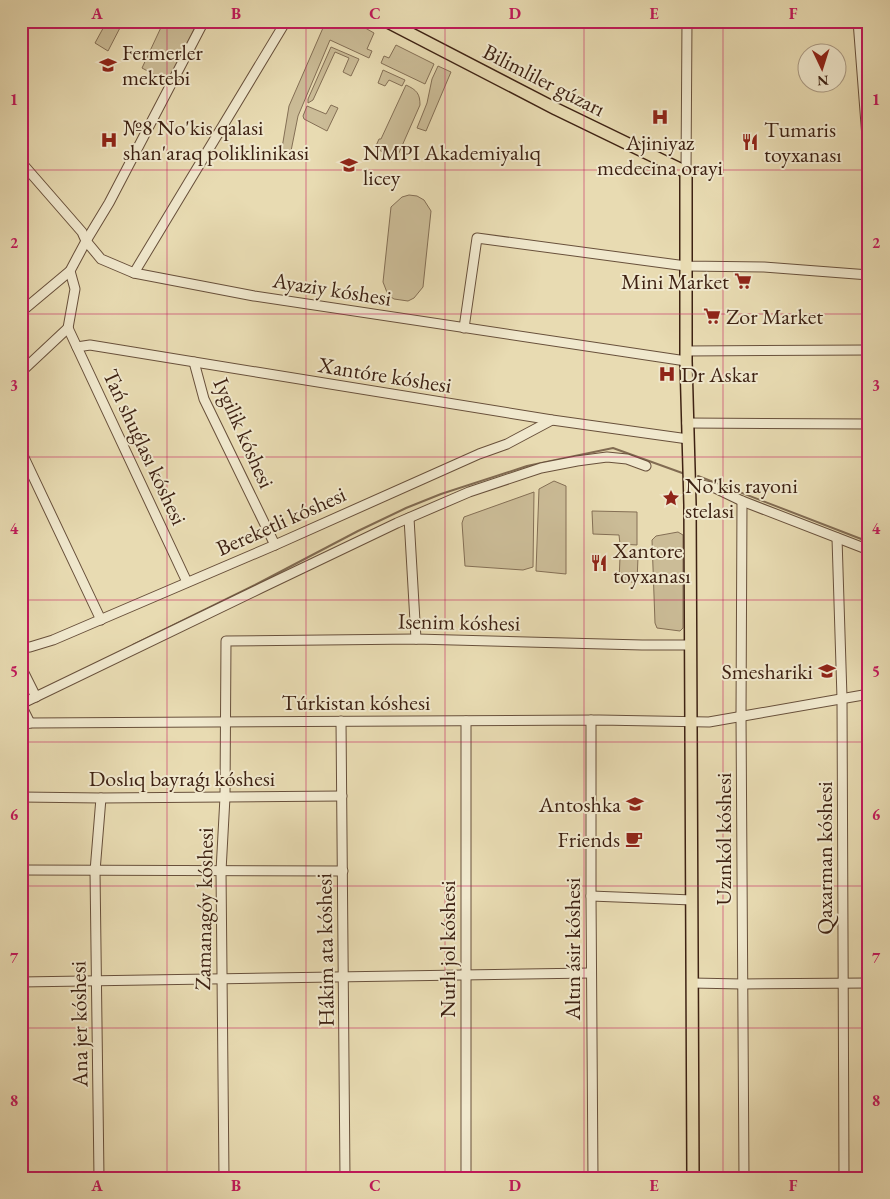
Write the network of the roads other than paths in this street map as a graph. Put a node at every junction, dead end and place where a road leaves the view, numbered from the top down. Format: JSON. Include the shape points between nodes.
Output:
{"nodes":[{"id":1,"x":204,"y":21,"type":"edge"},
{"id":2,"x":286,"y":21,"type":"edge"},
{"id":3,"x":386,"y":21,"type":"edge"},
{"id":4,"x":686,"y":21,"type":"edge"},
{"id":5,"x":858,"y":21,"type":"edge"},
{"id":6,"x":21,"y":162,"type":"edge"},
{"id":7,"x":869,"y":162,"type":"edge"},
{"id":8,"x":686,"y":172,"type":"junction"},
{"id":9,"x":86,"y":241,"type":"junction"},
{"id":10,"x":686,"y":266,"type":"junction"},
{"id":11,"x":70,"y":271,"type":"junction"},
{"id":12,"x":134,"y":273,"type":"junction"},
{"id":13,"x":869,"y":275,"type":"edge"},
{"id":14,"x":21,"y":312,"type":"edge"},
{"id":15,"x":68,"y":328,"type":"junction"},
{"id":16,"x":464,"y":328,"type":"junction"},
{"id":17,"x":77,"y":347,"type":"junction"},
{"id":18,"x":869,"y":350,"type":"edge"},
{"id":19,"x":686,"y":356,"type":"junction"},
{"id":20,"x":194,"y":362,"type":"junction"},
{"id":21,"x":21,"y":372,"type":"edge"},
{"id":22,"x":552,"y":420,"type":"junction"},
{"id":23,"x":687,"y":423,"type":"junction"},
{"id":24,"x":869,"y":424,"type":"edge"},
{"id":25,"x":688,"y":439,"type":"junction"},
{"id":26,"x":21,"y":451,"type":"edge"},
{"id":27,"x":646,"y":466,"type":"dead end"},
{"id":28,"x":689,"y":482,"type":"junction"},
{"id":29,"x":742,"y":501,"type":"junction"},
{"id":30,"x":409,"y":518,"type":"junction"},
{"id":31,"x":837,"y":538,"type":"junction"},
{"id":32,"x":275,"y":545,"type":"junction"},
{"id":33,"x":869,"y":550,"type":"edge"},
{"id":34,"x":187,"y":582,"type":"junction"},
{"id":35,"x":101,"y":620,"type":"junction"},
{"id":36,"x":416,"y":639,"type":"junction"},
{"id":37,"x":226,"y":640,"type":"joint"},
{"id":38,"x":690,"y":645,"type":"junction"},
{"id":39,"x":21,"y":648,"type":"edge"},
{"id":40,"x":21,"y":667,"type":"edge"},
{"id":41,"x":869,"y":694,"type":"edge"},
{"id":42,"x":36,"y":698,"type":"junction"},
{"id":43,"x":842,"y":698,"type":"junction"},
{"id":44,"x":21,"y":705,"type":"edge"},
{"id":45,"x":741,"y":716,"type":"junction"},
{"id":46,"x":591,"y":720,"type":"junction"},
{"id":47,"x":225,"y":721,"type":"junction"},
{"id":48,"x":341,"y":721,"type":"junction"},
{"id":49,"x":466,"y":721,"type":"junction"},
{"id":50,"x":690,"y":721,"type":"junction"},
{"id":51,"x":26,"y":724,"type":"edge"},
{"id":52,"x":342,"y":796,"type":"junction"},
{"id":53,"x":21,"y":797,"type":"edge"},
{"id":54,"x":225,"y":797,"type":"junction"},
{"id":55,"x":100,"y":798,"type":"junction"},
{"id":56,"x":21,"y":870,"type":"edge"},
{"id":57,"x":95,"y":870,"type":"junction"},
{"id":58,"x":221,"y":871,"type":"junction"},
{"id":59,"x":342,"y":871,"type":"junction"},
{"id":60,"x":590,"y":896,"type":"junction"},
{"id":61,"x":692,"y":900,"type":"junction"},
{"id":62,"x":591,"y":973,"type":"junction"},
{"id":63,"x":466,"y":975,"type":"junction"},
{"id":64,"x":344,"y":977,"type":"junction"},
{"id":65,"x":221,"y":979,"type":"junction"},
{"id":66,"x":98,"y":980,"type":"junction"},
{"id":67,"x":21,"y":982,"type":"edge"},
{"id":68,"x":692,"y":983,"type":"junction"},
{"id":69,"x":844,"y":983,"type":"junction"},
{"id":70,"x":869,"y":983,"type":"edge"},
{"id":71,"x":742,"y":984,"type":"junction"},
{"id":72,"x":100,"y":1178,"type":"edge"},
{"id":73,"x":224,"y":1178,"type":"edge"},
{"id":74,"x":345,"y":1178,"type":"edge"},
{"id":75,"x":466,"y":1178,"type":"edge"},
{"id":76,"x":593,"y":1178,"type":"edge"},
{"id":77,"x":693,"y":1178,"type":"edge"},
{"id":78,"x":744,"y":1178,"type":"edge"},
{"id":79,"x":844,"y":1178,"type":"edge"}],
"edges":[{"from":1,"to":9,"type":"street"},
{"from":2,"to":12,"type":"street"},
{"from":3,"to":8,"type":"main road","name":"Bilimliler gúzarı","via":[[549,106]]},
{"from":4,"to":8,"type":"street"},
{"from":5,"to":7,"type":"street"},
{"from":6,"to":9,"type":"street","name":"Ayaziy kóshesi","via":[[82,232]]},
{"from":8,"to":10,"type":"main road"},
{"from":9,"to":11,"type":"street"},
{"from":9,"to":12,"type":"street","name":"Ayaziy kóshesi","via":[[101,260]]},
{"from":10,"to":13,"type":"street","via":[[764,267]]},
{"from":10,"to":16,"type":"street","via":[[477,238]]},
{"from":10,"to":19,"type":"main road"},
{"from":11,"to":14,"type":"street"},
{"from":11,"to":15,"type":"street","via":[[75,289]]},
{"from":12,"to":16,"type":"street","name":"Ayaziy kóshesi","via":[[263,298]]},
{"from":15,"to":17,"type":"street","name":"Tań shuǵlası kóshesi"},
{"from":15,"to":21,"type":"street"},
{"from":16,"to":19,"type":"street","name":"Ayaziy kóshesi"},
{"from":17,"to":20,"type":"street","name":"Xantóre kóshesi","via":[[90,345]]},
{"from":17,"to":34,"type":"street","name":"Tań shuǵlası kóshesi"},
{"from":18,"to":19,"type":"street","name":"Ayaziy kóshesi"},
{"from":19,"to":23,"type":"main road"},
{"from":20,"to":22,"type":"street","name":"Xantóre kóshesi"},
{"from":20,"to":32,"type":"street","name":"Iygilik kóshesi","via":[[204,399]]},
{"from":22,"to":25,"type":"street","name":"Xantóre kóshesi"},
{"from":22,"to":32,"type":"street","name":"Bereketli kóshesi","via":[[508,444]]},
{"from":23,"to":24,"type":"street"},
{"from":23,"to":25,"type":"main road"},
{"from":25,"to":28,"type":"main road"},
{"from":26,"to":35,"type":"street"},
{"from":27,"to":30,"type":"street","via":[[608,457],[541,468],[469,492]]},
{"from":28,"to":29,"type":"street","via":[[715,488]]},
{"from":28,"to":38,"type":"main road"},
{"from":29,"to":31,"type":"street"},
{"from":29,"to":45,"type":"street","name":"Uzınkól kóshesi"},
{"from":30,"to":36,"type":"street"},
{"from":30,"to":42,"type":"street"},
{"from":31,"to":33,"type":"street"},
{"from":31,"to":43,"type":"street","name":"Qaxarman kóshesi"},
{"from":32,"to":34,"type":"street","name":"Bereketli kóshesi"},
{"from":34,"to":35,"type":"street","name":"Bereketli kóshesi"},
{"from":35,"to":39,"type":"street","name":"Bereketli kóshesi","via":[[53,640]]},
{"from":36,"to":37,"type":"street","name":"Isenim kóshesi"},
{"from":36,"to":38,"type":"street","name":"Isenim kóshesi"},
{"from":37,"to":47,"type":"street","name":"Zamanagóy kóshesi"},
{"from":38,"to":50,"type":"main road"},
{"from":40,"to":42,"type":"street"},
{"from":41,"to":43,"type":"street","name":"Túrkistan kóshesi"},
{"from":42,"to":44,"type":"street"},
{"from":43,"to":45,"type":"street","name":"Túrkistan kóshesi"},
{"from":43,"to":69,"type":"street","name":"Qaxarman kóshesi"},
{"from":44,"to":51,"type":"street"},
{"from":45,"to":50,"type":"street","name":"Túrkistan kóshesi","via":[[709,722]]},
{"from":45,"to":71,"type":"street","name":"Uzınkól kóshesi"},
{"from":46,"to":49,"type":"street","name":"Túrkistan kóshesi"},
{"from":46,"to":50,"type":"street","name":"Túrkistan kóshesi"},
{"from":46,"to":60,"type":"street","name":"Altın ásir kóshesi"},
{"from":47,"to":48,"type":"street","name":"Túrkistan kóshesi"},
{"from":47,"to":51,"type":"street","name":"Túrkistan kóshesi"},
{"from":47,"to":54,"type":"street","name":"Zamanagóy kóshesi"},
{"from":48,"to":49,"type":"street","name":"Túrkistan kóshesi"},
{"from":48,"to":52,"type":"street","name":"Hákim ata kóshesi"},
{"from":49,"to":63,"type":"street","name":"Nurlı jol kóshesi"},
{"from":50,"to":61,"type":"main road"},
{"from":52,"to":54,"type":"street","name":"Doslıq bayraǵı kóshesi"},
{"from":52,"to":59,"type":"street","name":"Hákim ata kóshesi"},
{"from":53,"to":55,"type":"street","name":"Doslıq bayraǵı kóshesi"},
{"from":54,"to":55,"type":"street","name":"Doslıq bayraǵı kóshesi"},
{"from":54,"to":58,"type":"street","name":"Zamanagóy kóshesi"},
{"from":55,"to":57,"type":"street","name":"Ana jer kóshesi"},
{"from":56,"to":57,"type":"street"},
{"from":57,"to":58,"type":"street"},
{"from":57,"to":66,"type":"street","name":"Ana jer kóshesi"},
{"from":58,"to":59,"type":"street"},
{"from":58,"to":65,"type":"street","name":"Zamanagóy kóshesi"},
{"from":59,"to":64,"type":"street","name":"Hákim ata kóshesi"},
{"from":60,"to":61,"type":"street"},
{"from":60,"to":62,"type":"street","name":"Altın ásir kóshesi"},
{"from":61,"to":68,"type":"main road"},
{"from":62,"to":63,"type":"street"},
{"from":62,"to":76,"type":"street","name":"Altın ásir kóshesi"},
{"from":63,"to":64,"type":"street"},
{"from":63,"to":75,"type":"street","name":"Nurlı jol kóshesi"},
{"from":64,"to":65,"type":"street"},
{"from":64,"to":74,"type":"street","name":"Hákim ata kóshesi"},
{"from":65,"to":66,"type":"street"},
{"from":65,"to":73,"type":"street","name":"Zamanagóy kóshesi"},
{"from":66,"to":67,"type":"street"},
{"from":66,"to":72,"type":"street","name":"Ana jer kóshesi"},
{"from":68,"to":71,"type":"street"},
{"from":68,"to":77,"type":"main road"},
{"from":69,"to":70,"type":"street"},
{"from":69,"to":71,"type":"street"},
{"from":69,"to":79,"type":"street","name":"Qaxarman kóshesi"},
{"from":71,"to":78,"type":"street","name":"Uzınkól kóshesi"}]}
